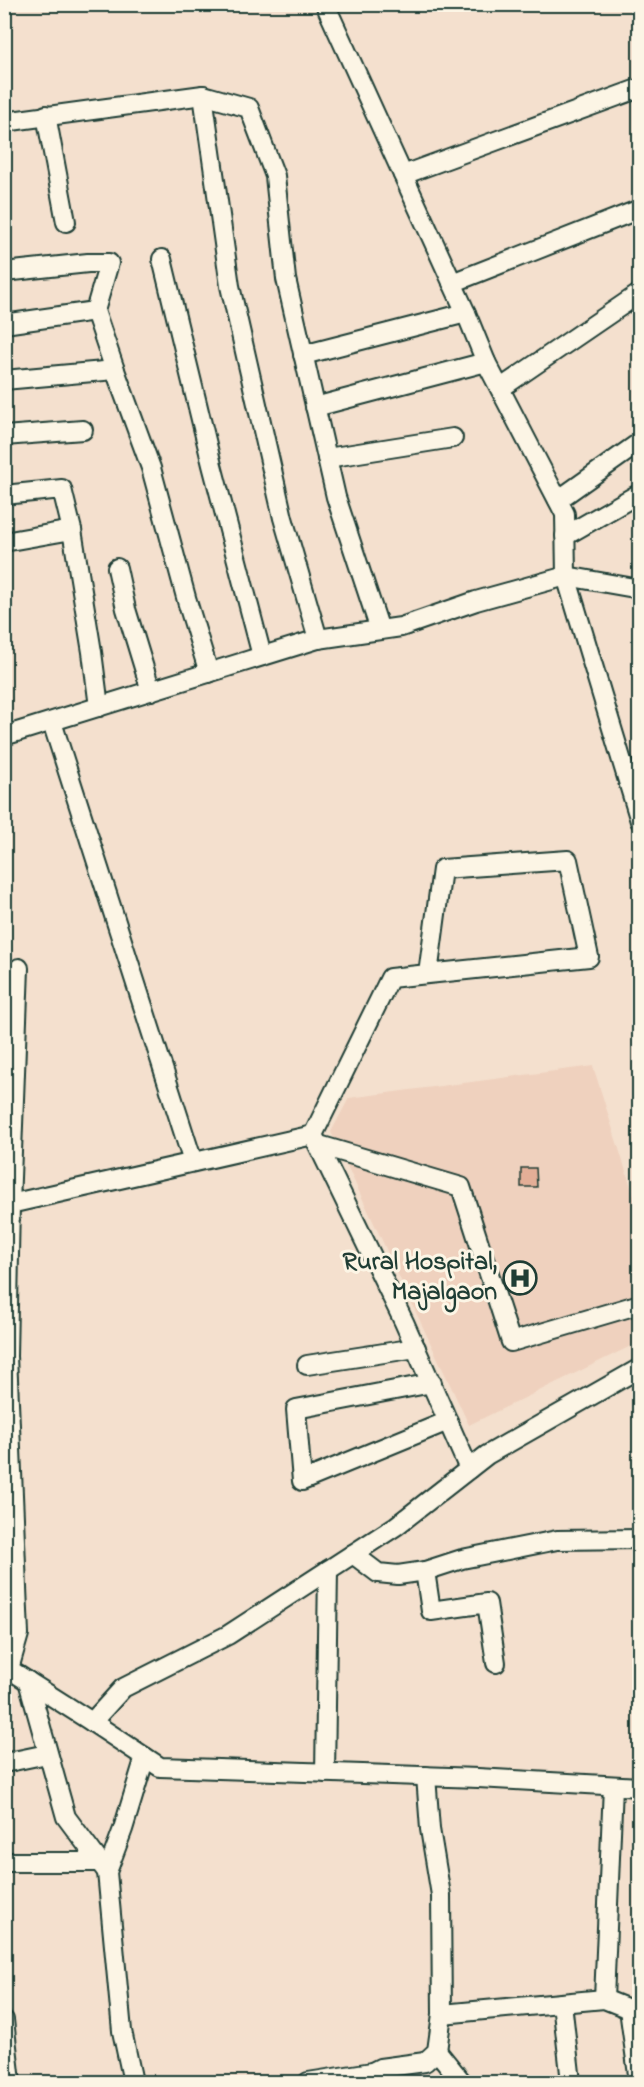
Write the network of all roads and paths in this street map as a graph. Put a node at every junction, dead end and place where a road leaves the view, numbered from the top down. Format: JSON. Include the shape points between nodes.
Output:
{"nodes":[{"id":1,"x":325,"y":4,"type":"edge"},
{"id":2,"x":639,"y":88,"type":"edge"},
{"id":3,"x":203,"y":95,"type":"junction"},
{"id":4,"x":46,"y":115,"type":"junction"},
{"id":5,"x":4,"y":122,"type":"edge"},
{"id":6,"x":403,"y":175,"type":"junction"},
{"id":7,"x":639,"y":208,"type":"edge"},
{"id":8,"x":66,"y":222,"type":"dead end"},
{"id":9,"x":162,"y":259,"type":"dead end"},
{"id":10,"x":4,"y":272,"type":"edge"},
{"id":11,"x":452,"y":283,"type":"junction"},
{"id":12,"x":639,"y":293,"type":"edge"},
{"id":13,"x":95,"y":310,"type":"junction"},
{"id":14,"x":466,"y":313,"type":"junction"},
{"id":15,"x":4,"y":324,"type":"edge"},
{"id":16,"x":303,"y":355,"type":"junction"},
{"id":17,"x":486,"y":363,"type":"junction"},
{"id":18,"x":115,"y":370,"type":"junction"},
{"id":19,"x":4,"y":380,"type":"edge"},
{"id":20,"x":501,"y":388,"type":"junction"},
{"id":21,"x":315,"y":407,"type":"junction"},
{"id":22,"x":83,"y":430,"type":"dead end"},
{"id":23,"x":4,"y":436,"type":"edge"},
{"id":24,"x":453,"y":438,"type":"dead end"},
{"id":25,"x":639,"y":442,"type":"edge"},
{"id":26,"x":327,"y":458,"type":"junction"},
{"id":27,"x":639,"y":493,"type":"edge"},
{"id":28,"x":4,"y":495,"type":"edge"},
{"id":29,"x":558,"y":500,"type":"junction"},
{"id":30,"x":72,"y":530,"type":"junction"},
{"id":31,"x":566,"y":536,"type":"junction"},
{"id":32,"x":4,"y":543,"type":"edge"},
{"id":33,"x":117,"y":568,"type":"dead end"},
{"id":34,"x":566,"y":576,"type":"junction"},
{"id":35,"x":635,"y":585,"type":"edge"},
{"id":36,"x":380,"y":630,"type":"junction"},
{"id":37,"x":318,"y":639,"type":"junction"},
{"id":38,"x":262,"y":656,"type":"junction"},
{"id":39,"x":209,"y":673,"type":"junction"},
{"id":40,"x":151,"y":691,"type":"junction"},
{"id":41,"x":99,"y":707,"type":"junction"},
{"id":42,"x":52,"y":722,"type":"junction"},
{"id":43,"x":4,"y":736,"type":"edge"},
{"id":44,"x":639,"y":821,"type":"edge"},
{"id":45,"x":19,"y":968,"type":"dead end"},
{"id":46,"x":428,"y":974,"type":"junction"},
{"id":47,"x":316,"y":1140,"type":"junction"},
{"id":48,"x":193,"y":1162,"type":"junction"},
{"id":49,"x":10,"y":1204,"type":"junction"},
{"id":50,"x":7,"y":1267,"type":"edge"},
{"id":51,"x":639,"y":1304,"type":"edge"},
{"id":52,"x":416,"y":1348,"type":"junction"},
{"id":53,"x":307,"y":1365,"type":"dead end"},
{"id":54,"x":639,"y":1368,"type":"edge"},
{"id":55,"x":432,"y":1383,"type":"junction"},
{"id":56,"x":448,"y":1421,"type":"junction"},
{"id":57,"x":469,"y":1469,"type":"junction"},
{"id":58,"x":639,"y":1539,"type":"edge"},
{"id":59,"x":353,"y":1554,"type":"junction"},
{"id":60,"x":328,"y":1570,"type":"junction"},
{"id":61,"x":425,"y":1571,"type":"junction"},
{"id":62,"x":496,"y":1663,"type":"dead end"},
{"id":63,"x":7,"y":1667,"type":"edge"},
{"id":64,"x":28,"y":1681,"type":"junction"},
{"id":65,"x":92,"y":1722,"type":"junction"},
{"id":66,"x":47,"y":1754,"type":"junction"},
{"id":67,"x":145,"y":1757,"type":"junction"},
{"id":68,"x":4,"y":1763,"type":"edge"},
{"id":69,"x":325,"y":1773,"type":"junction"},
{"id":70,"x":426,"y":1776,"type":"junction"},
{"id":71,"x":613,"y":1786,"type":"junction"},
{"id":72,"x":639,"y":1787,"type":"edge"},
{"id":73,"x":4,"y":1862,"type":"edge"},
{"id":74,"x":103,"y":1867,"type":"junction"},
{"id":75,"x":604,"y":1999,"type":"junction"},
{"id":76,"x":562,"y":2003,"type":"junction"},
{"id":77,"x":634,"y":2009,"type":"edge"},
{"id":78,"x":442,"y":2014,"type":"junction"},
{"id":79,"x":4,"y":2020,"type":"edge"},
{"id":80,"x":437,"y":2051,"type":"junction"},
{"id":81,"x":368,"y":2077,"type":"edge"},
{"id":82,"x":11,"y":2082,"type":"edge"},
{"id":83,"x":133,"y":2082,"type":"edge"},
{"id":84,"x":308,"y":2082,"type":"edge"},
{"id":85,"x":462,"y":2082,"type":"edge"},
{"id":86,"x":571,"y":2082,"type":"edge"},
{"id":87,"x":639,"y":2082,"type":"edge"}],
"edges":[{"from":1,"to":6,"type":"street"},
{"from":2,"to":6,"type":"street"},
{"from":3,"to":4,"type":"street"},
{"from":3,"to":16,"type":"street","via":[[249,108],[275,176],[286,279]]},
{"from":3,"to":37,"type":"street","via":[[230,286],[283,518]]},
{"from":4,"to":5,"type":"street"},
{"from":4,"to":8,"type":"street"},
{"from":6,"to":11,"type":"street"},
{"from":7,"to":11,"type":"street"},
{"from":9,"to":38,"type":"street"},
{"from":10,"to":13,"type":"street","via":[[109,263]]},
{"from":11,"to":14,"type":"street"},
{"from":12,"to":20,"type":"street"},
{"from":13,"to":15,"type":"street"},
{"from":13,"to":18,"type":"street"},
{"from":14,"to":16,"type":"street"},
{"from":14,"to":17,"type":"street"},
{"from":16,"to":21,"type":"street"},
{"from":17,"to":20,"type":"street"},
{"from":17,"to":21,"type":"street"},
{"from":18,"to":19,"type":"street"},
{"from":18,"to":39,"type":"street","via":[[152,468]]},
{"from":20,"to":29,"type":"street"},
{"from":21,"to":26,"type":"street"},
{"from":22,"to":23,"type":"street"},
{"from":24,"to":26,"type":"street"},
{"from":25,"to":29,"type":"street"},
{"from":26,"to":36,"type":"street"},
{"from":27,"to":31,"type":"street"},
{"from":28,"to":30,"type":"street","via":[[62,489]]},
{"from":29,"to":31,"type":"street","via":[[565,514]]},
{"from":30,"to":32,"type":"street"},
{"from":30,"to":41,"type":"street"},
{"from":31,"to":34,"type":"street"},
{"from":33,"to":40,"type":"street"},
{"from":34,"to":35,"type":"street"},
{"from":34,"to":36,"type":"street"},
{"from":34,"to":44,"type":"street"},
{"from":36,"to":37,"type":"street"},
{"from":37,"to":38,"type":"street"},
{"from":38,"to":39,"type":"street"},
{"from":39,"to":40,"type":"street"},
{"from":40,"to":41,"type":"street"},
{"from":41,"to":42,"type":"street"},
{"from":42,"to":43,"type":"street"},
{"from":42,"to":48,"type":"street"},
{"from":45,"to":49,"type":"street"},
{"from":46,"to":46,"type":"street","via":[[589,957],[568,860],[442,869]]},
{"from":46,"to":47,"type":"street","via":[[390,978]]},
{"from":47,"to":48,"type":"street"},
{"from":47,"to":51,"type":"street","via":[[461,1186],[511,1342]]},
{"from":47,"to":52,"type":"street"},
{"from":48,"to":49,"type":"street"},
{"from":49,"to":50,"type":"street"},
{"from":50,"to":63,"type":"street","via":[[19,1634]]},
{"from":52,"to":53,"type":"street"},
{"from":52,"to":55,"type":"street"},
{"from":54,"to":57,"type":"street"},
{"from":55,"to":56,"type":"street"},
{"from":55,"to":56,"type":"street","via":[[296,1409],[302,1481]]},
{"from":56,"to":57,"type":"street"},
{"from":57,"to":59,"type":"street"},
{"from":58,"to":61,"type":"street","via":[[557,1540],[462,1559]]},
{"from":59,"to":60,"type":"street"},
{"from":59,"to":61,"type":"street","via":[[378,1573]]},
{"from":60,"to":65,"type":"street","via":[[228,1635],[123,1688]]},
{"from":60,"to":69,"type":"street"},
{"from":61,"to":62,"type":"street","via":[[431,1611],[488,1603]]},
{"from":63,"to":64,"type":"street"},
{"from":64,"to":65,"type":"street"},
{"from":64,"to":66,"type":"street"},
{"from":65,"to":67,"type":"street"},
{"from":66,"to":68,"type":"street"},
{"from":66,"to":74,"type":"street","via":[[66,1818]]},
{"from":67,"to":69,"type":"street","via":[[160,1767]]},
{"from":67,"to":74,"type":"street","via":[[123,1829]]},
{"from":69,"to":70,"type":"street"},
{"from":70,"to":71,"type":"street"},
{"from":70,"to":78,"type":"street","via":[[441,1894]]},
{"from":71,"to":72,"type":"street"},
{"from":71,"to":75,"type":"street"},
{"from":73,"to":74,"type":"street"},
{"from":74,"to":83,"type":"street","via":[[122,2031]]},
{"from":75,"to":76,"type":"street"},
{"from":75,"to":77,"type":"street"},
{"from":76,"to":78,"type":"street"},
{"from":76,"to":86,"type":"street"},
{"from":77,"to":87,"type":"street"},
{"from":78,"to":80,"type":"street"},
{"from":79,"to":82,"type":"street"},
{"from":80,"to":81,"type":"street","via":[[425,2062],[380,2068]]},
{"from":80,"to":85,"type":"street"},
{"from":81,"to":84,"type":"street"}]}
